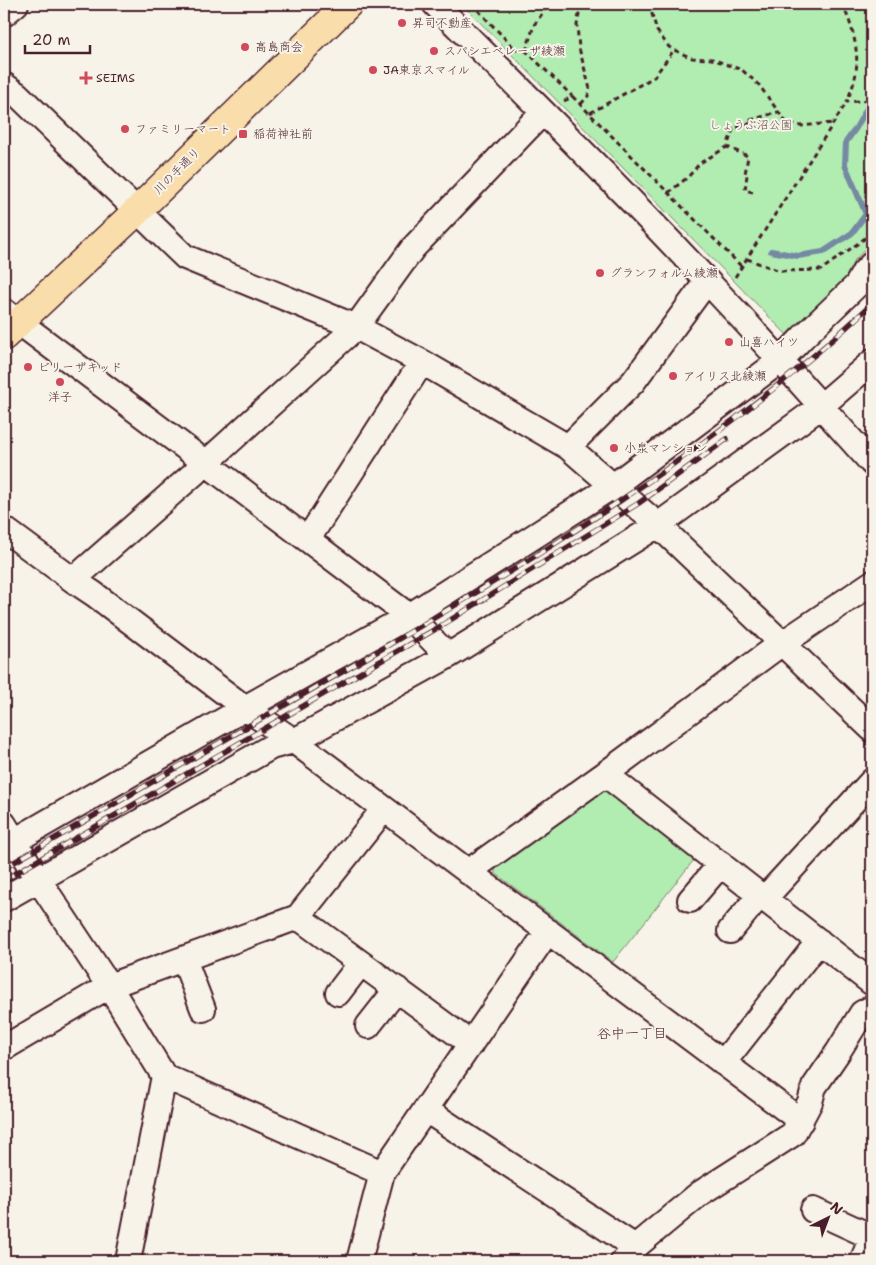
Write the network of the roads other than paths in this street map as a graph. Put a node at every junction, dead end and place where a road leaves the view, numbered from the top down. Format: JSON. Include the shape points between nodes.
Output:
{"nodes":[{"id":1,"x":16,"y":4,"type":"edge"},
{"id":2,"x":348,"y":4,"type":"edge"},
{"id":3,"x":435,"y":4,"type":"edge"},
{"id":4,"x":4,"y":14,"type":"edge"},
{"id":5,"x":4,"y":85,"type":"edge"},
{"id":6,"x":543,"y":112,"type":"junction"},
{"id":7,"x":138,"y":210,"type":"junction"},
{"id":8,"x":872,"y":264,"type":"edge"},
{"id":9,"x":715,"y":289,"type":"junction"},
{"id":10,"x":8,"y":323,"type":"edge"},
{"id":11,"x":356,"y":327,"type":"junction"},
{"id":12,"x":781,"y":360,"type":"junction"},
{"id":13,"x":422,"y":362,"type":"junction"},
{"id":14,"x":872,"y":362,"type":"edge"},
{"id":15,"x":820,"y":407,"type":"junction"},
{"id":16,"x":568,"y":448,"type":"junction"},
{"id":17,"x":206,"y":463,"type":"junction"},
{"id":18,"x":872,"y":463,"type":"edge"},
{"id":19,"x":613,"y":486,"type":"junction"},
{"id":20,"x":658,"y":525,"type":"junction"},
{"id":21,"x":308,"y":539,"type":"junction"},
{"id":22,"x":8,"y":540,"type":"edge"},
{"id":23,"x":73,"y":580,"type":"junction"},
{"id":24,"x":872,"y":583,"type":"edge"},
{"id":25,"x":409,"y":616,"type":"junction"},
{"id":26,"x":781,"y":644,"type":"junction"},
{"id":27,"x":448,"y":656,"type":"junction"},
{"id":28,"x":245,"y":708,"type":"junction"},
{"id":29,"x":872,"y":729,"type":"edge"},
{"id":30,"x":294,"y":741,"type":"junction"},
{"id":31,"x":605,"y":774,"type":"junction"},
{"id":32,"x":872,"y":781,"type":"edge"},
{"id":33,"x":383,"y":810,"type":"junction"},
{"id":34,"x":7,"y":838,"type":"edge"},
{"id":35,"x":721,"y":864,"type":"junction"},
{"id":36,"x":468,"y":872,"type":"junction"},
{"id":37,"x":38,"y":879,"type":"junction"},
{"id":38,"x":763,"y":896,"type":"junction"},
{"id":39,"x":4,"y":899,"type":"edge"},
{"id":40,"x":690,"y":900,"type":"dead end"},
{"id":41,"x":298,"y":917,"type":"junction"},
{"id":42,"x":548,"y":931,"type":"junction"},
{"id":43,"x":730,"y":931,"type":"dead end"},
{"id":44,"x":819,"y":940,"type":"junction"},
{"id":45,"x":184,"y":959,"type":"junction"},
{"id":46,"x":361,"y":963,"type":"junction"},
{"id":47,"x":872,"y":983,"type":"edge"},
{"id":48,"x":109,"y":986,"type":"junction"},
{"id":49,"x":396,"y":989,"type":"junction"},
{"id":50,"x":338,"y":993,"type":"dead end"},
{"id":51,"x":203,"y":1008,"type":"dead end"},
{"id":52,"x":872,"y":1008,"type":"edge"},
{"id":53,"x":368,"y":1026,"type":"dead end"},
{"id":54,"x":471,"y":1044,"type":"junction"},
{"id":55,"x":4,"y":1048,"type":"edge"},
{"id":56,"x":723,"y":1063,"type":"junction"},
{"id":57,"x":164,"y":1076,"type":"junction"},
{"id":58,"x":426,"y":1110,"type":"junction"},
{"id":59,"x":801,"y":1121,"type":"junction"},
{"id":60,"x":382,"y":1173,"type":"junction"},
{"id":61,"x":813,"y":1210,"type":"dead end"},
{"id":62,"x":872,"y":1237,"type":"edge"},
{"id":63,"x":629,"y":1254,"type":"edge"},
{"id":64,"x":128,"y":1261,"type":"edge"},
{"id":65,"x":359,"y":1261,"type":"edge"},
{"id":66,"x":862,"y":1261,"type":"edge"}],
"edges":[{"from":1,"to":4,"type":"street"},
{"from":2,"to":7,"type":"main road","name":"川の手通り"},
{"from":3,"to":6,"type":"street"},
{"from":5,"to":7,"type":"street"},
{"from":6,"to":9,"type":"street"},
{"from":6,"to":11,"type":"street","via":[[413,248]]},
{"from":7,"to":10,"type":"main road","name":"川の手通り"},
{"from":7,"to":11,"type":"street","via":[[185,257]]},
{"from":8,"to":12,"type":"street","via":[[857,285]]},
{"from":9,"to":12,"type":"street"},
{"from":9,"to":16,"type":"street","via":[[633,382]]},
{"from":10,"to":17,"type":"street"},
{"from":11,"to":13,"type":"street"},
{"from":11,"to":17,"type":"street"},
{"from":12,"to":15,"type":"street"},
{"from":12,"to":19,"type":"street"},
{"from":13,"to":16,"type":"street"},
{"from":13,"to":21,"type":"street"},
{"from":14,"to":15,"type":"street"},
{"from":15,"to":18,"type":"street"},
{"from":15,"to":20,"type":"street"},
{"from":16,"to":19,"type":"street"},
{"from":17,"to":21,"type":"street"},
{"from":17,"to":23,"type":"street"},
{"from":19,"to":20,"type":"street"},
{"from":19,"to":25,"type":"street"},
{"from":20,"to":26,"type":"street"},
{"from":20,"to":27,"type":"street"},
{"from":21,"to":25,"type":"street"},
{"from":22,"to":23,"type":"street"},
{"from":23,"to":28,"type":"street"},
{"from":24,"to":26,"type":"street"},
{"from":25,"to":27,"type":"street"},
{"from":25,"to":28,"type":"street"},
{"from":26,"to":29,"type":"street"},
{"from":26,"to":31,"type":"street"},
{"from":27,"to":30,"type":"street"},
{"from":28,"to":30,"type":"street"},
{"from":28,"to":34,"type":"street"},
{"from":30,"to":33,"type":"street"},
{"from":30,"to":37,"type":"street","via":[[271,747]]},
{"from":31,"to":35,"type":"street"},
{"from":31,"to":36,"type":"street"},
{"from":32,"to":38,"type":"street"},
{"from":33,"to":36,"type":"street"},
{"from":33,"to":41,"type":"street"},
{"from":34,"to":37,"type":"street"},
{"from":35,"to":38,"type":"street"},
{"from":35,"to":40,"type":"street"},
{"from":36,"to":42,"type":"street"},
{"from":37,"to":39,"type":"street"},
{"from":37,"to":48,"type":"street"},
{"from":38,"to":43,"type":"street"},
{"from":38,"to":44,"type":"street"},
{"from":41,"to":45,"type":"street"},
{"from":41,"to":46,"type":"street"},
{"from":42,"to":54,"type":"street"},
{"from":42,"to":56,"type":"street"},
{"from":44,"to":47,"type":"street"},
{"from":44,"to":56,"type":"street"},
{"from":45,"to":48,"type":"street"},
{"from":45,"to":51,"type":"street"},
{"from":46,"to":49,"type":"street"},
{"from":46,"to":50,"type":"street"},
{"from":48,"to":55,"type":"street"},
{"from":48,"to":57,"type":"street"},
{"from":49,"to":53,"type":"street"},
{"from":49,"to":54,"type":"street"},
{"from":52,"to":59,"type":"street","via":[[862,1013],[814,1087]]},
{"from":54,"to":58,"type":"street"},
{"from":56,"to":59,"type":"street"},
{"from":57,"to":60,"type":"street"},
{"from":57,"to":64,"type":"street"},
{"from":58,"to":60,"type":"street"},
{"from":58,"to":63,"type":"street"},
{"from":59,"to":63,"type":"street","via":[[793,1134],[699,1194]]},
{"from":60,"to":65,"type":"street"},
{"from":61,"to":62,"type":"street"},
{"from":62,"to":66,"type":"street"}]}
